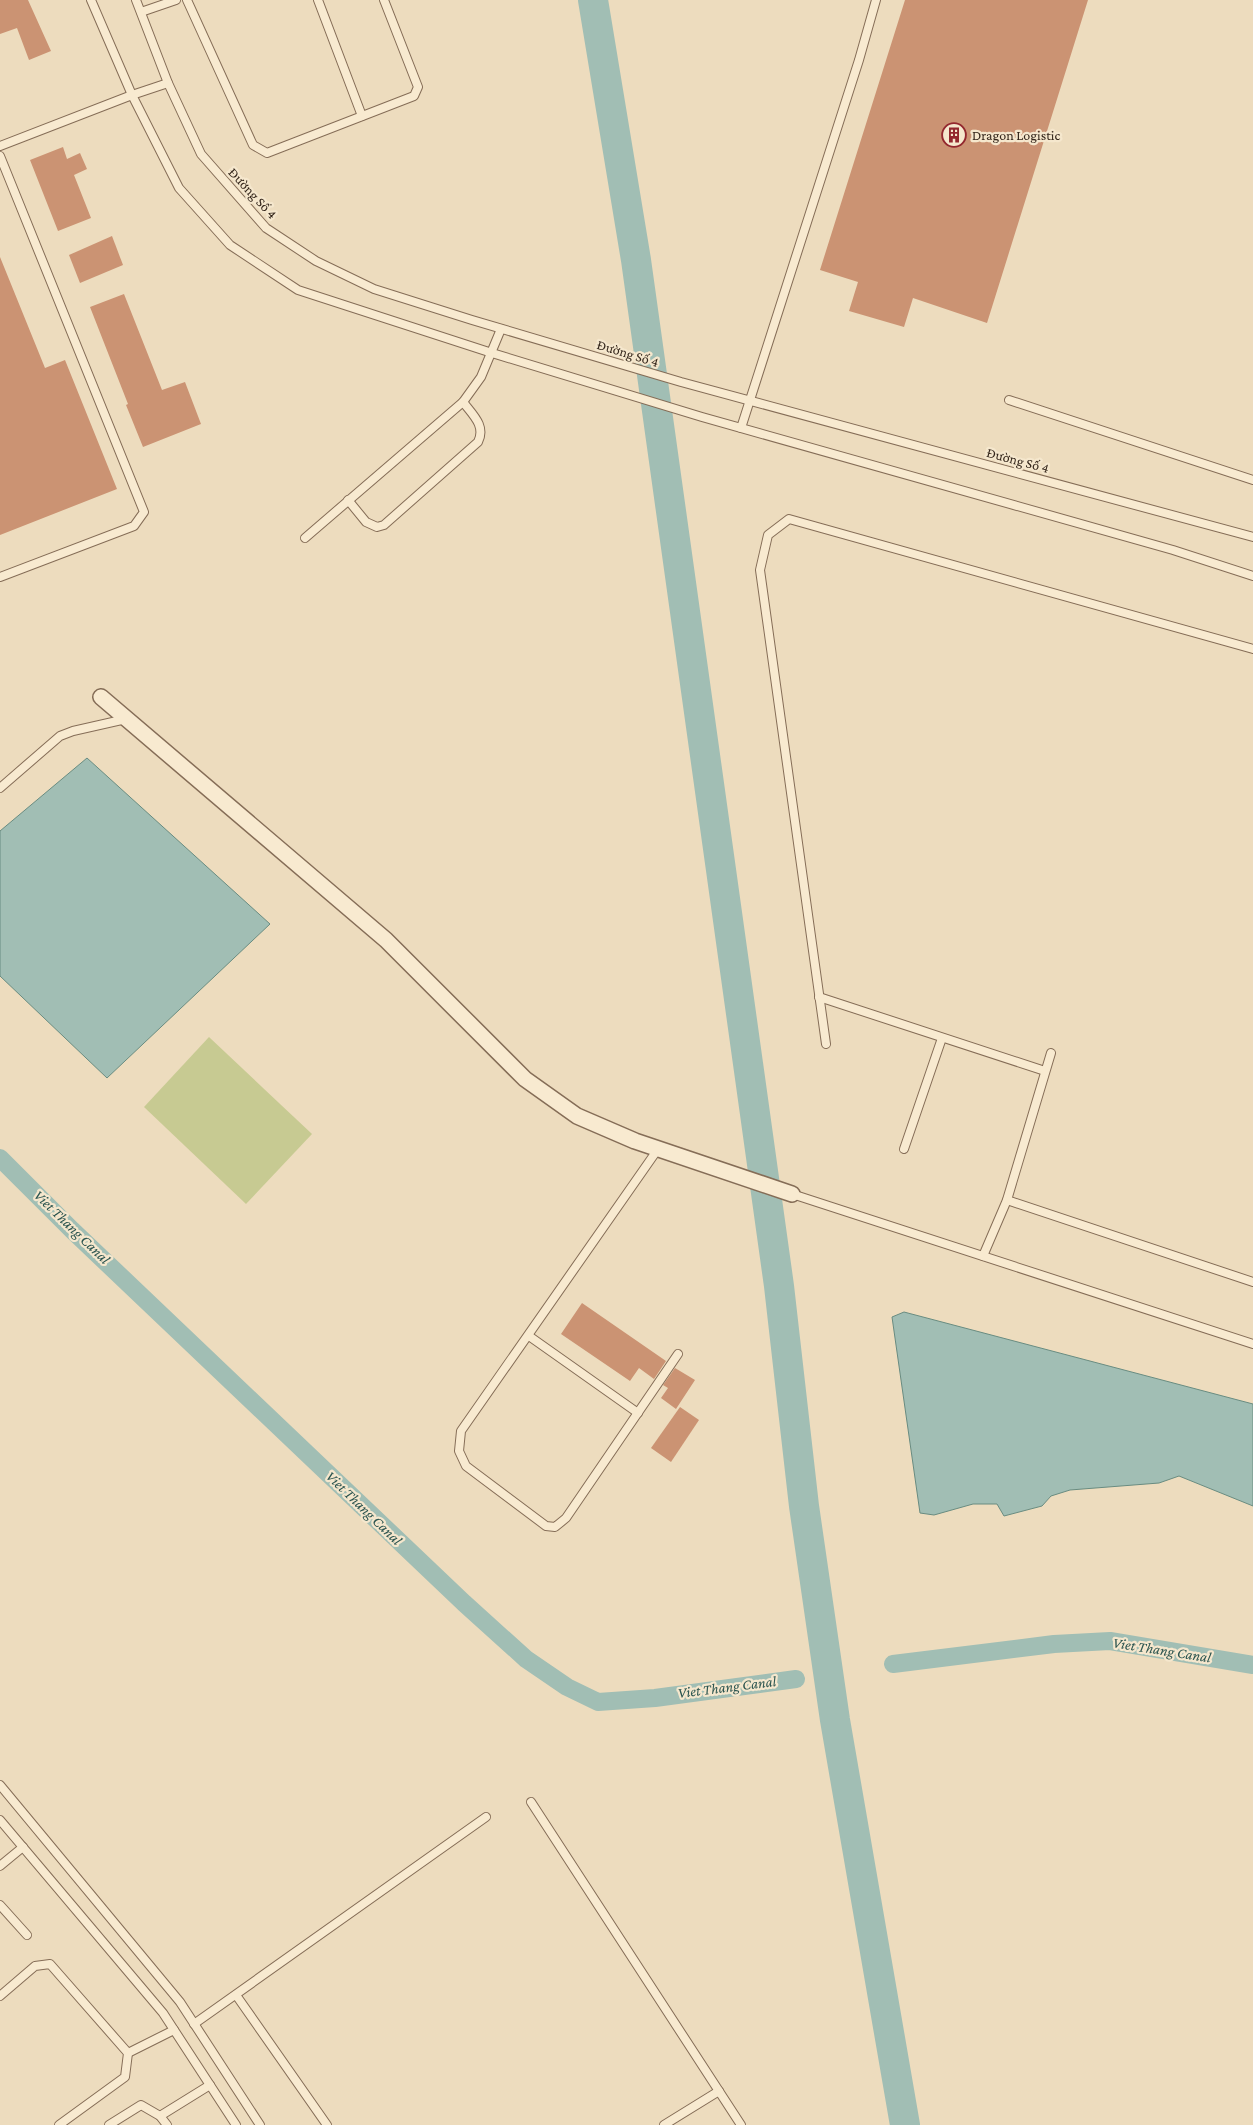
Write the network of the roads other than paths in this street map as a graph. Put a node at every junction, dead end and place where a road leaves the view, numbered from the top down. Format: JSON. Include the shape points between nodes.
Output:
{"nodes":[{"id":1,"x":91,"y":0,"type":"edge"},
{"id":2,"x":136,"y":0,"type":"edge"},
{"id":3,"x":176,"y":0,"type":"edge"},
{"id":4,"x":187,"y":0,"type":"edge"},
{"id":5,"x":318,"y":0,"type":"edge"},
{"id":6,"x":384,"y":0,"type":"edge"},
{"id":7,"x":876,"y":0,"type":"edge"},
{"id":8,"x":141,"y":12,"type":"junction"},
{"id":9,"x":168,"y":83,"type":"junction"},
{"id":10,"x":132,"y":95,"type":"junction"},
{"id":11,"x":362,"y":116,"type":"junction"},
{"id":12,"x":0,"y":146,"type":"edge"},
{"id":13,"x":0,"y":156,"type":"edge"},
{"id":14,"x":501,"y":329,"type":"junction"},
{"id":15,"x":492,"y":352,"type":"junction"},
{"id":16,"x":1009,"y":400,"type":"dead end"},
{"id":17,"x":750,"y":401,"type":"junction"},
{"id":18,"x":463,"y":402,"type":"junction"},
{"id":19,"x":741,"y":428,"type":"junction"},
{"id":20,"x":1253,"y":480,"type":"edge"},
{"id":21,"x":348,"y":500,"type":"junction"},
{"id":22,"x":1253,"y":537,"type":"edge"},
{"id":23,"x":305,"y":538,"type":"dead end"},
{"id":24,"x":1253,"y":576,"type":"edge"},
{"id":25,"x":0,"y":577,"type":"edge"},
{"id":26,"x":1253,"y":649,"type":"edge"},
{"id":27,"x":101,"y":697,"type":"dead end"},
{"id":28,"x":127,"y":718,"type":"junction"},
{"id":29,"x":0,"y":788,"type":"edge"},
{"id":30,"x":819,"y":997,"type":"junction"},
{"id":31,"x":942,"y":1038,"type":"junction"},
{"id":32,"x":826,"y":1044,"type":"dead end"},
{"id":33,"x":1051,"y":1053,"type":"dead end"},
{"id":34,"x":1045,"y":1071,"type":"junction"},
{"id":35,"x":658,"y":1149,"type":"junction"},
{"id":36,"x":904,"y":1149,"type":"dead end"},
{"id":37,"x":792,"y":1194,"type":"joint"},
{"id":38,"x":1007,"y":1200,"type":"junction"},
{"id":39,"x":984,"y":1256,"type":"junction"},
{"id":40,"x":1253,"y":1282,"type":"edge"},
{"id":41,"x":528,"y":1336,"type":"junction"},
{"id":42,"x":1253,"y":1344,"type":"edge"},
{"id":43,"x":678,"y":1354,"type":"dead end"},
{"id":44,"x":638,"y":1413,"type":"junction"},
{"id":45,"x":0,"y":1785,"type":"edge"},
{"id":46,"x":531,"y":1802,"type":"dead end"},
{"id":47,"x":486,"y":1817,"type":"dead end"},
{"id":48,"x":0,"y":1820,"type":"edge"},
{"id":49,"x":22,"y":1847,"type":"junction"},
{"id":50,"x":0,"y":1866,"type":"edge"},
{"id":51,"x":0,"y":1905,"type":"edge"},
{"id":52,"x":27,"y":1935,"type":"dead end"},
{"id":53,"x":236,"y":1995,"type":"junction"},
{"id":54,"x":0,"y":1996,"type":"edge"},
{"id":55,"x":194,"y":2024,"type":"junction"},
{"id":56,"x":174,"y":2030,"type":"junction"},
{"id":57,"x":128,"y":2053,"type":"junction"},
{"id":58,"x":210,"y":2085,"type":"junction"},
{"id":59,"x":718,"y":2091,"type":"junction"},
{"id":60,"x":160,"y":2116,"type":"junction"},
{"id":61,"x":59,"y":2125,"type":"edge"},
{"id":62,"x":109,"y":2125,"type":"edge"},
{"id":63,"x":166,"y":2125,"type":"edge"},
{"id":64,"x":236,"y":2125,"type":"edge"},
{"id":65,"x":260,"y":2125,"type":"edge"},
{"id":66,"x":327,"y":2125,"type":"edge"},
{"id":67,"x":664,"y":2125,"type":"edge"},
{"id":68,"x":741,"y":2125,"type":"edge"}],
"edges":[{"from":1,"to":10,"type":"lane"},
{"from":2,"to":8,"type":"lane","name":"Đường Số 4"},
{"from":3,"to":8,"type":"lane"},
{"from":4,"to":11,"type":"lane","via":[[253,145],[267,153]]},
{"from":5,"to":11,"type":"lane"},
{"from":6,"to":11,"type":"lane","via":[[418,87],[414,96]]},
{"from":7,"to":17,"type":"lane"},
{"from":8,"to":9,"type":"lane","name":"Đường Số 4"},
{"from":9,"to":10,"type":"lane"},
{"from":9,"to":14,"type":"lane","name":"Đường Số 4","via":[[201,154],[266,228],[316,261],[374,289]]},
{"from":10,"to":12,"type":"lane"},
{"from":10,"to":15,"type":"lane","via":[[180,188],[230,245],[298,290]]},
{"from":13,"to":25,"type":"lane","via":[[144,512],[134,526]]},
{"from":14,"to":15,"type":"lane"},
{"from":14,"to":17,"type":"lane","name":"Đường Số 4"},
{"from":15,"to":18,"type":"lane","via":[[481,377]]},
{"from":15,"to":19,"type":"lane"},
{"from":16,"to":20,"type":"lane"},
{"from":17,"to":19,"type":"lane"},
{"from":17,"to":22,"type":"lane","name":"Đường Số 4"},
{"from":18,"to":21,"type":"lane"},
{"from":18,"to":21,"type":"lane","via":[[480,424],[478,442],[384,525],[377,527],[366,522]]},
{"from":19,"to":24,"type":"lane","via":[[1173,550]]},
{"from":21,"to":23,"type":"lane"},
{"from":26,"to":30,"type":"lane","via":[[789,519],[768,535],[760,570]]},
{"from":27,"to":28,"type":"street"},
{"from":28,"to":29,"type":"lane","via":[[60,736]]},
{"from":28,"to":35,"type":"street","via":[[386,940],[525,1079],[577,1116]]},
{"from":30,"to":31,"type":"lane"},
{"from":30,"to":32,"type":"lane"},
{"from":31,"to":34,"type":"lane"},
{"from":31,"to":36,"type":"lane"},
{"from":33,"to":34,"type":"lane"},
{"from":34,"to":38,"type":"lane"},
{"from":35,"to":37,"type":"street"},
{"from":35,"to":41,"type":"lane"},
{"from":37,"to":39,"type":"lane"},
{"from":38,"to":39,"type":"lane"},
{"from":38,"to":40,"type":"lane"},
{"from":39,"to":42,"type":"lane"},
{"from":41,"to":44,"type":"lane"},
{"from":41,"to":44,"type":"lane","via":[[461,1431],[459,1451],[466,1466],[546,1526],[555,1527],[566,1518]]},
{"from":43,"to":44,"type":"lane"},
{"from":45,"to":55,"type":"lane","via":[[180,2002]]},
{"from":46,"to":59,"type":"lane"},
{"from":47,"to":53,"type":"lane"},
{"from":48,"to":49,"type":"lane"},
{"from":49,"to":50,"type":"lane"},
{"from":49,"to":56,"type":"lane"},
{"from":51,"to":52,"type":"lane"},
{"from":53,"to":55,"type":"lane"},
{"from":53,"to":66,"type":"lane"},
{"from":54,"to":57,"type":"lane","via":[[35,1966],[50,1964]]},
{"from":55,"to":65,"type":"lane"},
{"from":56,"to":57,"type":"lane"},
{"from":56,"to":58,"type":"lane"},
{"from":57,"to":61,"type":"lane","via":[[125,2077]]},
{"from":58,"to":60,"type":"lane"},
{"from":58,"to":64,"type":"lane"},
{"from":59,"to":67,"type":"lane"},
{"from":59,"to":68,"type":"lane"},
{"from":60,"to":62,"type":"lane","via":[[141,2105]]},
{"from":60,"to":63,"type":"lane"}]}
